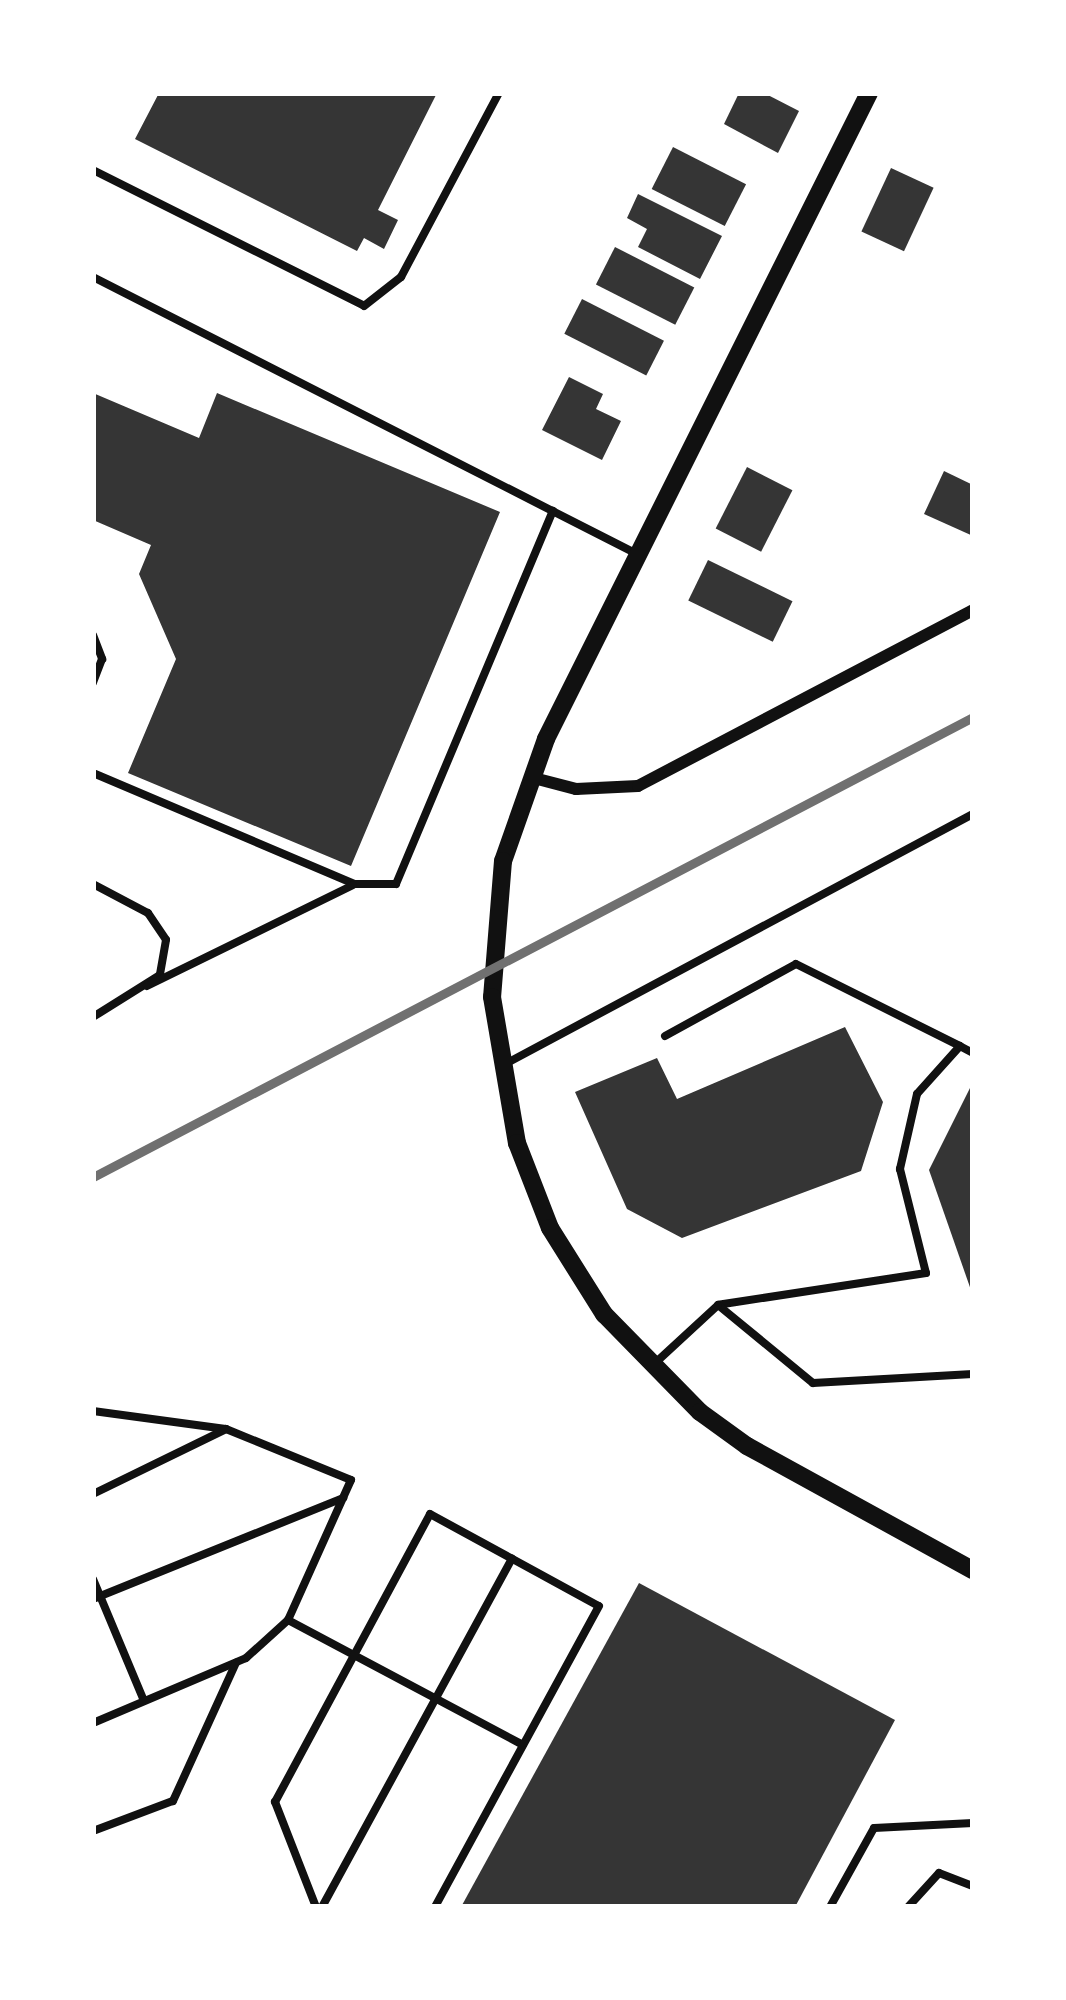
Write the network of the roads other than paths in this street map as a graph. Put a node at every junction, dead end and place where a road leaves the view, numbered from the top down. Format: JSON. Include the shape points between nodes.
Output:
{"nodes":[{"id":1,"x":499,"y":93,"type":"edge"},
{"id":2,"x":869,"y":93,"type":"edge"},
{"id":3,"x":93,"y":170,"type":"edge"},
{"id":4,"x":93,"y":278,"type":"edge"},
{"id":5,"x":554,"y":512,"type":"junction"},
{"id":6,"x":637,"y":554,"type":"junction"},
{"id":7,"x":973,"y":610,"type":"edge"},
{"id":8,"x":93,"y":635,"type":"edge"},
{"id":9,"x":93,"y":683,"type":"edge"},
{"id":10,"x":93,"y":773,"type":"edge"},
{"id":11,"x":530,"y":778,"type":"junction"},
{"id":12,"x":973,"y":814,"type":"edge"},
{"id":13,"x":93,"y":884,"type":"edge"},
{"id":14,"x":354,"y":884,"type":"junction"},
{"id":15,"x":147,"y":986,"type":"junction"},
{"id":16,"x":93,"y":1017,"type":"edge"},
{"id":17,"x":665,"y":1036,"type":"dead end"},
{"id":18,"x":960,"y":1046,"type":"junction"},
{"id":19,"x":973,"y":1053,"type":"edge"},
{"id":20,"x":500,"y":1067,"type":"junction"},
{"id":21,"x":718,"y":1305,"type":"junction"},
{"id":22,"x":651,"y":1366,"type":"junction"},
{"id":23,"x":973,"y":1374,"type":"edge"},
{"id":24,"x":93,"y":1411,"type":"edge"},
{"id":25,"x":226,"y":1429,"type":"junction"},
{"id":26,"x":93,"y":1494,"type":"edge"},
{"id":27,"x":345,"y":1498,"type":"junction"},
{"id":28,"x":512,"y":1558,"type":"junction"},
{"id":29,"x":973,"y":1570,"type":"edge"},
{"id":30,"x":93,"y":1579,"type":"edge"},
{"id":31,"x":97,"y":1598,"type":"edge"},
{"id":32,"x":288,"y":1620,"type":"junction"},
{"id":33,"x":349,"y":1654,"type":"junction"},
{"id":34,"x":236,"y":1664,"type":"junction"},
{"id":35,"x":435,"y":1699,"type":"junction"},
{"id":36,"x":144,"y":1701,"type":"junction"},
{"id":37,"x":93,"y":1723,"type":"edge"},
{"id":38,"x":523,"y":1745,"type":"junction"},
{"id":39,"x":973,"y":1823,"type":"edge"},
{"id":40,"x":93,"y":1831,"type":"edge"},
{"id":41,"x":973,"y":1886,"type":"edge"},
{"id":42,"x":319,"y":1907,"type":"edge"},
{"id":43,"x":435,"y":1907,"type":"edge"},
{"id":44,"x":830,"y":1907,"type":"edge"},
{"id":45,"x":908,"y":1907,"type":"edge"}],
"edges":[{"from":1,"to":3,"type":"lane","via":[[401,277],[364,306]]},
{"from":2,"to":6,"type":"street"},
{"from":4,"to":5,"type":"lane"},
{"from":5,"to":6,"type":"lane"},
{"from":5,"to":14,"type":"lane","via":[[396,884]]},
{"from":6,"to":11,"type":"street"},
{"from":7,"to":11,"type":"street","via":[[638,787],[576,789]]},
{"from":8,"to":9,"type":"lane","via":[[102,659]]},
{"from":10,"to":14,"type":"lane"},
{"from":11,"to":20,"type":"street","via":[[496,905],[491,997]]},
{"from":12,"to":20,"type":"lane"},
{"from":13,"to":15,"type":"lane","via":[[158,924],[165,962]]},
{"from":14,"to":15,"type":"lane"},
{"from":15,"to":16,"type":"lane"},
{"from":17,"to":18,"type":"lane","via":[[796,964]]},
{"from":18,"to":19,"type":"lane"},
{"from":18,"to":21,"type":"lane","via":[[917,1094],[900,1169],[926,1274]]},
{"from":20,"to":22,"type":"street","via":[[550,1228],[583,1286]]},
{"from":21,"to":22,"type":"lane"},
{"from":21,"to":23,"type":"lane","via":[[813,1383]]},
{"from":22,"to":29,"type":"street","via":[[746,1446]]},
{"from":24,"to":25,"type":"lane"},
{"from":25,"to":26,"type":"lane"},
{"from":25,"to":27,"type":"lane","via":[[351,1480]]},
{"from":27,"to":31,"type":"lane"},
{"from":27,"to":32,"type":"lane"},
{"from":28,"to":33,"type":"lane","via":[[430,1514]]},
{"from":28,"to":35,"type":"lane"},
{"from":28,"to":38,"type":"lane","via":[[599,1606]]},
{"from":30,"to":31,"type":"lane"},
{"from":31,"to":36,"type":"lane"},
{"from":32,"to":33,"type":"lane"},
{"from":32,"to":34,"type":"lane"},
{"from":33,"to":35,"type":"lane"},
{"from":33,"to":42,"type":"lane","via":[[275,1802]]},
{"from":34,"to":36,"type":"lane"},
{"from":34,"to":40,"type":"lane","via":[[173,1801]]},
{"from":35,"to":38,"type":"lane"},
{"from":35,"to":42,"type":"lane"},
{"from":36,"to":37,"type":"lane"},
{"from":38,"to":43,"type":"lane"},
{"from":39,"to":44,"type":"lane","via":[[874,1828]]},
{"from":41,"to":45,"type":"lane","via":[[939,1874]]}]}
